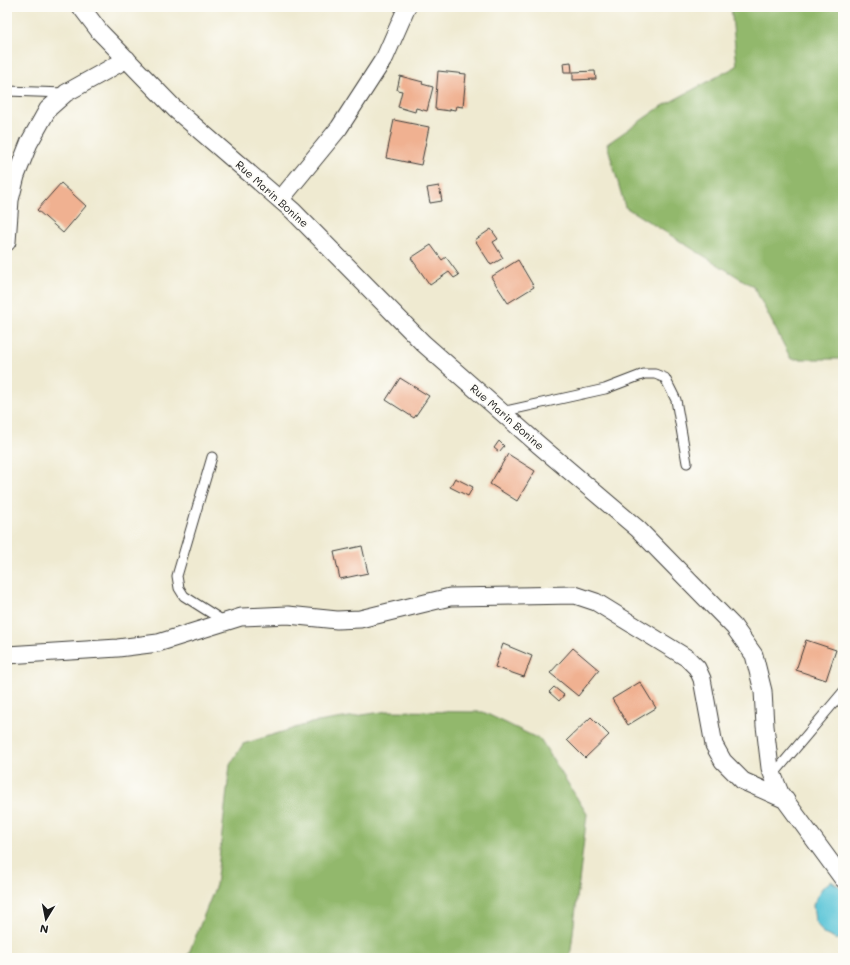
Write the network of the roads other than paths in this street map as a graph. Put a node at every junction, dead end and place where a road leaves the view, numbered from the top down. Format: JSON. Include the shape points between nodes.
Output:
{"nodes":[{"id":1,"x":81,"y":7,"type":"edge"},
{"id":2,"x":407,"y":7,"type":"edge"},
{"id":3,"x":127,"y":59,"type":"junction"},
{"id":4,"x":7,"y":91,"type":"edge"},
{"id":5,"x":66,"y":93,"type":"junction"},
{"id":6,"x":280,"y":200,"type":"junction"},
{"id":7,"x":7,"y":242,"type":"edge"},
{"id":8,"x":501,"y":412,"type":"junction"},
{"id":9,"x":212,"y":457,"type":"dead end"},
{"id":10,"x":687,"y":463,"type":"dead end"},
{"id":11,"x":225,"y":622,"type":"junction"},
{"id":12,"x":7,"y":655,"type":"edge"},
{"id":13,"x":843,"y":692,"type":"edge"},
{"id":14,"x":773,"y":775,"type":"junction"},
{"id":15,"x":786,"y":800,"type":"junction"},
{"id":16,"x":843,"y":879,"type":"edge"}],
"edges":[{"from":1,"to":3,"type":"street","name":"Rue Marin Bonine","via":[[100,32]]},
{"from":2,"to":6,"type":"street","via":[[385,57],[339,128]]},
{"from":3,"to":5,"type":"street"},
{"from":3,"to":6,"type":"street","name":"Rue Marin Bonine","via":[[176,110]]},
{"from":4,"to":5,"type":"lane"},
{"from":5,"to":7,"type":"street","via":[[48,109],[29,143],[10,200]]},
{"from":6,"to":8,"type":"street","name":"Rue Marin Bonine","via":[[423,343]]},
{"from":8,"to":10,"type":"lane","via":[[605,389],[644,374],[655,374],[664,378],[676,400]]},
{"from":8,"to":14,"type":"street","name":"Rue Marin Bonine","via":[[638,529],[734,627],[754,655],[763,691],[770,768]]},
{"from":9,"to":11,"type":"lane","via":[[177,576],[179,588],[184,596]]},
{"from":11,"to":12,"type":"street","via":[[158,643]]},
{"from":11,"to":15,"type":"street","via":[[241,617],[288,615],[337,620],[360,619],[450,598],[575,595],[596,602],[687,658],[697,668],[702,679],[714,745],[723,761],[743,781]]},
{"from":13,"to":14,"type":"lane"},
{"from":14,"to":15,"type":"street","name":"Rue Marin Bonine","via":[[780,793]]},
{"from":15,"to":16,"type":"street","name":"Rue Marin Bonine"}]}
